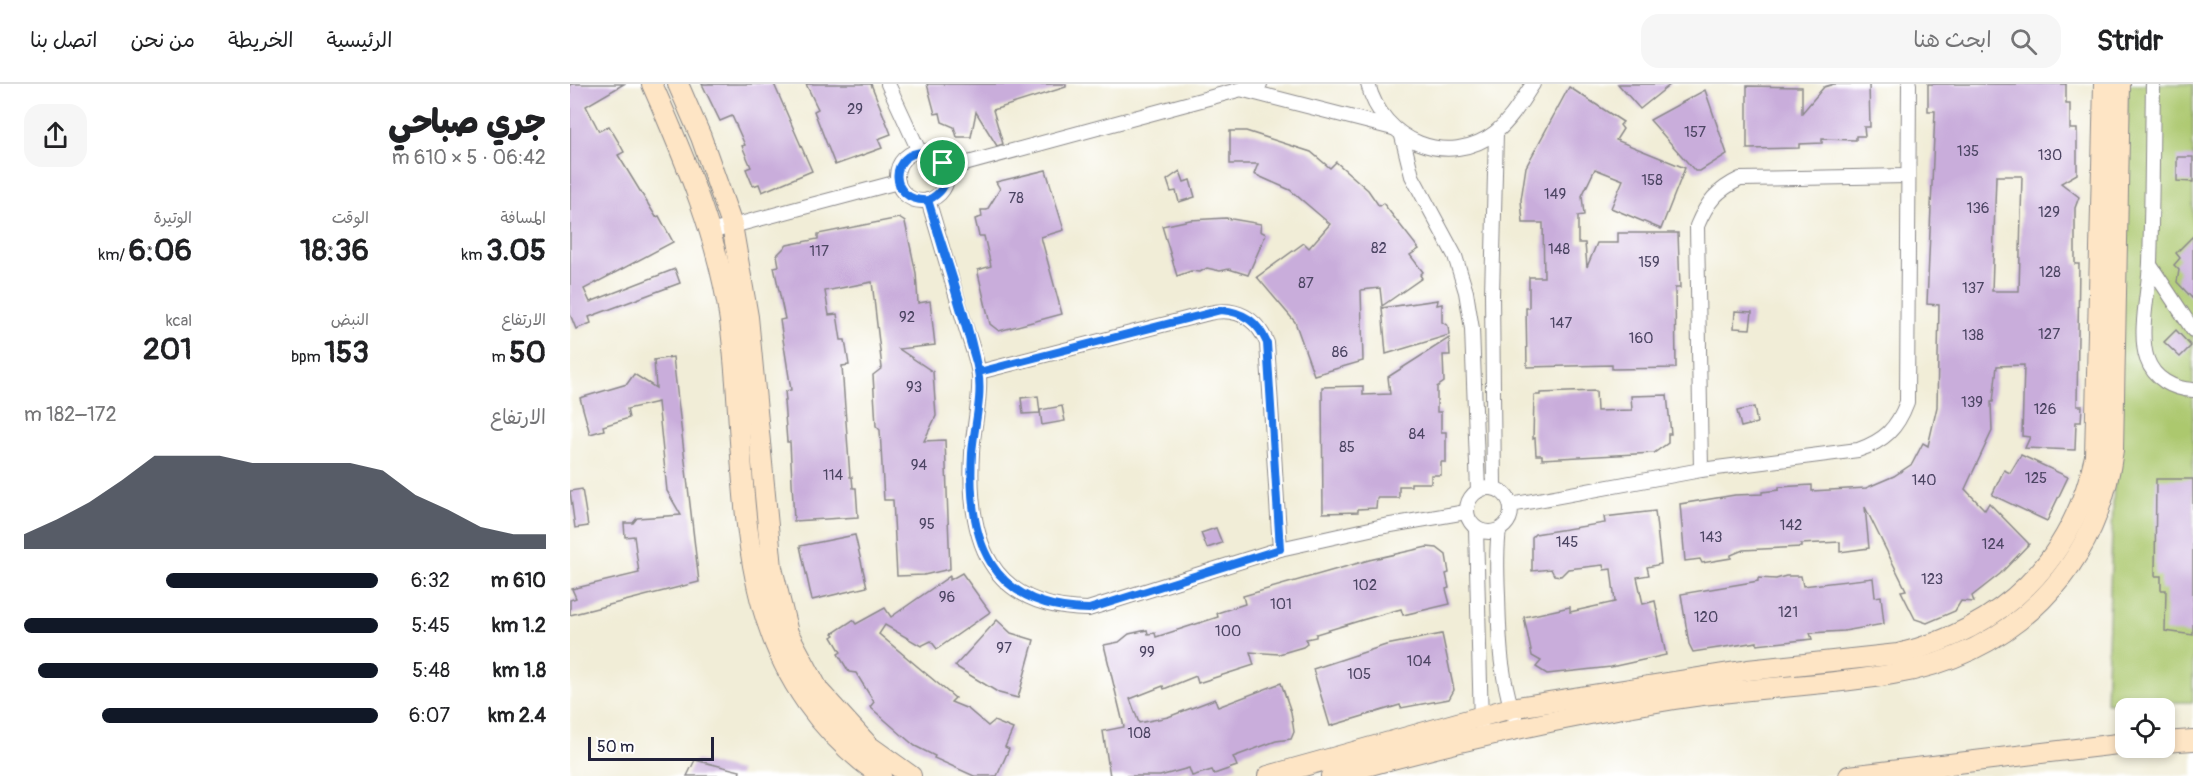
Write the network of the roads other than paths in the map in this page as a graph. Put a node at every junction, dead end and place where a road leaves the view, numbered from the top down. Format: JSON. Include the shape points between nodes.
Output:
{"nodes":[{"id":1,"x":652,"y":84,"type":"edge"},
{"id":2,"x":678,"y":84,"type":"edge"},
{"id":3,"x":888,"y":84,"type":"edge"},
{"id":4,"x":1260,"y":84,"type":"edge"},
{"id":5,"x":1368,"y":84,"type":"edge"},
{"id":6,"x":1533,"y":84,"type":"edge"},
{"id":7,"x":1909,"y":84,"type":"edge"},
{"id":8,"x":2104,"y":84,"type":"edge"},
{"id":9,"x":2120,"y":84,"type":"edge"},
{"id":10,"x":2153,"y":84,"type":"edge"},
{"id":11,"x":1244,"y":90,"type":"junction"},
{"id":12,"x":1398,"y":132,"type":"junction"},
{"id":13,"x":1496,"y":132,"type":"junction"},
{"id":14,"x":919,"y":151,"type":"junction"},
{"id":15,"x":946,"y":170,"type":"junction"},
{"id":16,"x":1907,"y":176,"type":"junction"},
{"id":17,"x":898,"y":182,"type":"junction"},
{"id":18,"x":928,"y":200,"type":"junction"},
{"id":19,"x":732,"y":225,"type":"junction"},
{"id":20,"x":710,"y":232,"type":"junction"},
{"id":21,"x":2150,"y":265,"type":"junction"},
{"id":22,"x":2193,"y":330,"type":"edge"},
{"id":23,"x":979,"y":372,"type":"junction"},
{"id":24,"x":2193,"y":390,"type":"edge"},
{"id":25,"x":1701,"y":470,"type":"junction"},
{"id":26,"x":1494,"y":488,"type":"junction"},
{"id":27,"x":1478,"y":490,"type":"junction"},
{"id":28,"x":1511,"y":505,"type":"junction"},
{"id":29,"x":1467,"y":512,"type":"junction"},
{"id":30,"x":1476,"y":528,"type":"junction"},
{"id":31,"x":1499,"y":530,"type":"junction"},
{"id":32,"x":1280,"y":549,"type":"junction"},
{"id":33,"x":1511,"y":708,"type":"junction"},
{"id":34,"x":1481,"y":715,"type":"junction"},
{"id":35,"x":1519,"y":727,"type":"junction"},
{"id":36,"x":1479,"y":736,"type":"junction"},
{"id":37,"x":2193,"y":740,"type":"edge"},
{"id":38,"x":2175,"y":741,"type":"edge"},
{"id":39,"x":2115,"y":744,"type":"edge"},
{"id":40,"x":881,"y":776,"type":"edge"},
{"id":41,"x":911,"y":776,"type":"edge"},
{"id":42,"x":1268,"y":776,"type":"edge"},
{"id":43,"x":1331,"y":776,"type":"edge"},
{"id":44,"x":1849,"y":776,"type":"edge"}],
"edges":[{"from":1,"to":20,"type":"street"},
{"from":2,"to":19,"type":"street"},
{"from":3,"to":14,"type":"street"},
{"from":4,"to":11,"type":"street"},
{"from":5,"to":12,"type":"street","via":[[1372,99]]},
{"from":6,"to":13,"type":"street"},
{"from":7,"to":16,"type":"street"},
{"from":8,"to":33,"type":"street","via":[[2095,456],[2082,503],[2060,546],[2023,591],[1993,615],[1929,647],[1715,675]]},
{"from":9,"to":35,"type":"street","via":[[2113,450],[2109,480],[2094,524],[2057,586],[2004,631],[1956,656],[1915,669],[1696,695]]},
{"from":10,"to":21,"type":"street"},
{"from":11,"to":12,"type":"street"},
{"from":11,"to":15,"type":"street"},
{"from":12,"to":13,"type":"street","via":[[1426,146],[1450,148],[1474,144]]},
{"from":12,"to":27,"type":"street","via":[[1412,176],[1455,256],[1467,292]]},
{"from":13,"to":26,"type":"street","via":[[1492,295]]},
{"from":14,"to":15,"type":"street","via":[[939,158]]},
{"from":14,"to":17,"type":"street","via":[[902,162]]},
{"from":15,"to":18,"type":"street","via":[[941,191]]},
{"from":16,"to":25,"type":"street","via":[[1906,402],[1901,419],[1890,434],[1858,450]]},
{"from":16,"to":25,"type":"street","via":[[1740,179],[1721,189],[1706,205],[1697,226]]},
{"from":17,"to":18,"type":"street","via":[[906,195]]},
{"from":17,"to":19,"type":"street"},
{"from":18,"to":23,"type":"street"},
{"from":19,"to":20,"type":"street"},
{"from":19,"to":41,"type":"street","via":[[748,317],[772,568],[788,633],[819,691],[869,746]]},
{"from":20,"to":40,"type":"street","via":[[730,319],[754,580],[774,647],[803,698],[829,730]]},
{"from":21,"to":22,"type":"street"},
{"from":21,"to":24,"type":"street","via":[[2144,344],[2147,359],[2167,383]]},
{"from":23,"to":32,"type":"street","via":[[972,453],[974,523],[981,547],[1008,586],[1062,609],[1089,609]]},
{"from":23,"to":32,"type":"street","via":[[1221,310],[1244,315],[1258,327],[1267,343]]},
{"from":25,"to":28,"type":"street"},
{"from":26,"to":27,"type":"street"},
{"from":26,"to":28,"type":"street","via":[[1502,491]]},
{"from":27,"to":29,"type":"street","via":[[1469,500]]},
{"from":28,"to":31,"type":"street","via":[[1510,517]]},
{"from":29,"to":30,"type":"street"},
{"from":29,"to":32,"type":"street"},
{"from":30,"to":31,"type":"street","via":[[1487,532]]},
{"from":30,"to":34,"type":"street"},
{"from":31,"to":33,"type":"street","via":[[1500,649]]},
{"from":33,"to":34,"type":"street"},
{"from":33,"to":35,"type":"street"},
{"from":34,"to":36,"type":"street"},
{"from":34,"to":42,"type":"street"},
{"from":35,"to":36,"type":"street"},
{"from":36,"to":43,"type":"street"},
{"from":37,"to":38,"type":"street"},
{"from":39,"to":44,"type":"street"}]}
